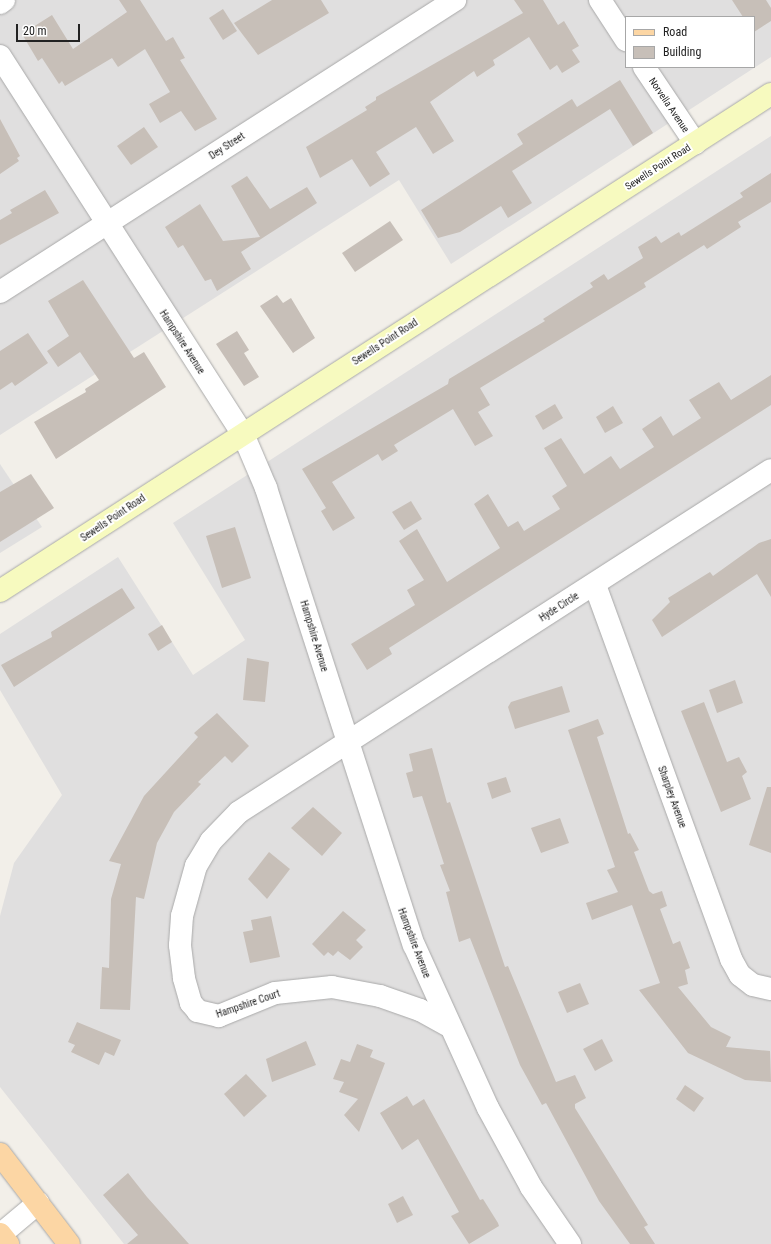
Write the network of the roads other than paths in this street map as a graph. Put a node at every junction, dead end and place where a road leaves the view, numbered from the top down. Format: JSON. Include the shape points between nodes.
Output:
{"nodes":[{"id":1,"x":4,"y":0,"type":"edge"},
{"id":2,"x":455,"y":0,"type":"edge"},
{"id":3,"x":600,"y":0,"type":"edge"},
{"id":4,"x":0,"y":3,"type":"edge"},
{"id":5,"x":625,"y":38,"type":"edge"},
{"id":6,"x":0,"y":56,"type":"edge"},
{"id":7,"x":645,"y":68,"type":"edge"},
{"id":8,"x":771,"y":94,"type":"edge"},
{"id":9,"x":694,"y":143,"type":"junction"},
{"id":10,"x":106,"y":223,"type":"junction"},
{"id":11,"x":0,"y":292,"type":"edge"},
{"id":12,"x":243,"y":434,"type":"junction"},
{"id":13,"x":771,"y":470,"type":"edge"},
{"id":14,"x":595,"y":584,"type":"junction"},
{"id":15,"x":0,"y":591,"type":"edge"},
{"id":16,"x":347,"y":742,"type":"junction"},
{"id":17,"x":771,"y":989,"type":"edge"},
{"id":18,"x":447,"y":1025,"type":"junction"},
{"id":19,"x":0,"y":1154,"type":"edge"},
{"id":20,"x":38,"y":1203,"type":"junction"},
{"id":21,"x":2,"y":1237,"type":"edge"},
{"id":22,"x":69,"y":1244,"type":"edge"},
{"id":23,"x":570,"y":1244,"type":"edge"}],
"edges":[{"from":1,"to":4,"type":"street"},
{"from":2,"to":10,"type":"street","name":"Dey Street"},
{"from":3,"to":5,"type":"street"},
{"from":6,"to":10,"type":"street","name":"Hampshire Avenue"},
{"from":7,"to":9,"type":"street","name":"Norvella Avenue"},
{"from":8,"to":9,"type":"main road","name":"Sewells Point Road"},
{"from":9,"to":12,"type":"main road","name":"Sewells Point Road"},
{"from":10,"to":11,"type":"street","name":"Dey Street"},
{"from":10,"to":12,"type":"street","name":"Hampshire Avenue"},
{"from":12,"to":15,"type":"main road","name":"Sewells Point Road"},
{"from":12,"to":16,"type":"street","name":"Hampshire Avenue","via":[[266,488]]},
{"from":13,"to":14,"type":"street","name":"Hyde Circle"},
{"from":14,"to":16,"type":"street","name":"Hyde Circle"},
{"from":14,"to":17,"type":"street","name":"Sharpley Avenue","via":[[731,959],[746,980]]},
{"from":16,"to":18,"type":"street","name":"Hampshire Avenue","via":[[396,894]]},
{"from":16,"to":18,"type":"street","name":"Hampshire Court","via":[[239,812],[211,842],[196,866],[182,916],[180,945],[191,1003],[198,1011],[219,1016],[275,993],[332,987],[380,996],[420,1010]]},
{"from":18,"to":23,"type":"street","name":"Hampshire Avenue","via":[[531,1187]]},
{"from":19,"to":20,"type":"main road"},
{"from":20,"to":21,"type":"street"},
{"from":20,"to":22,"type":"main road"}]}
